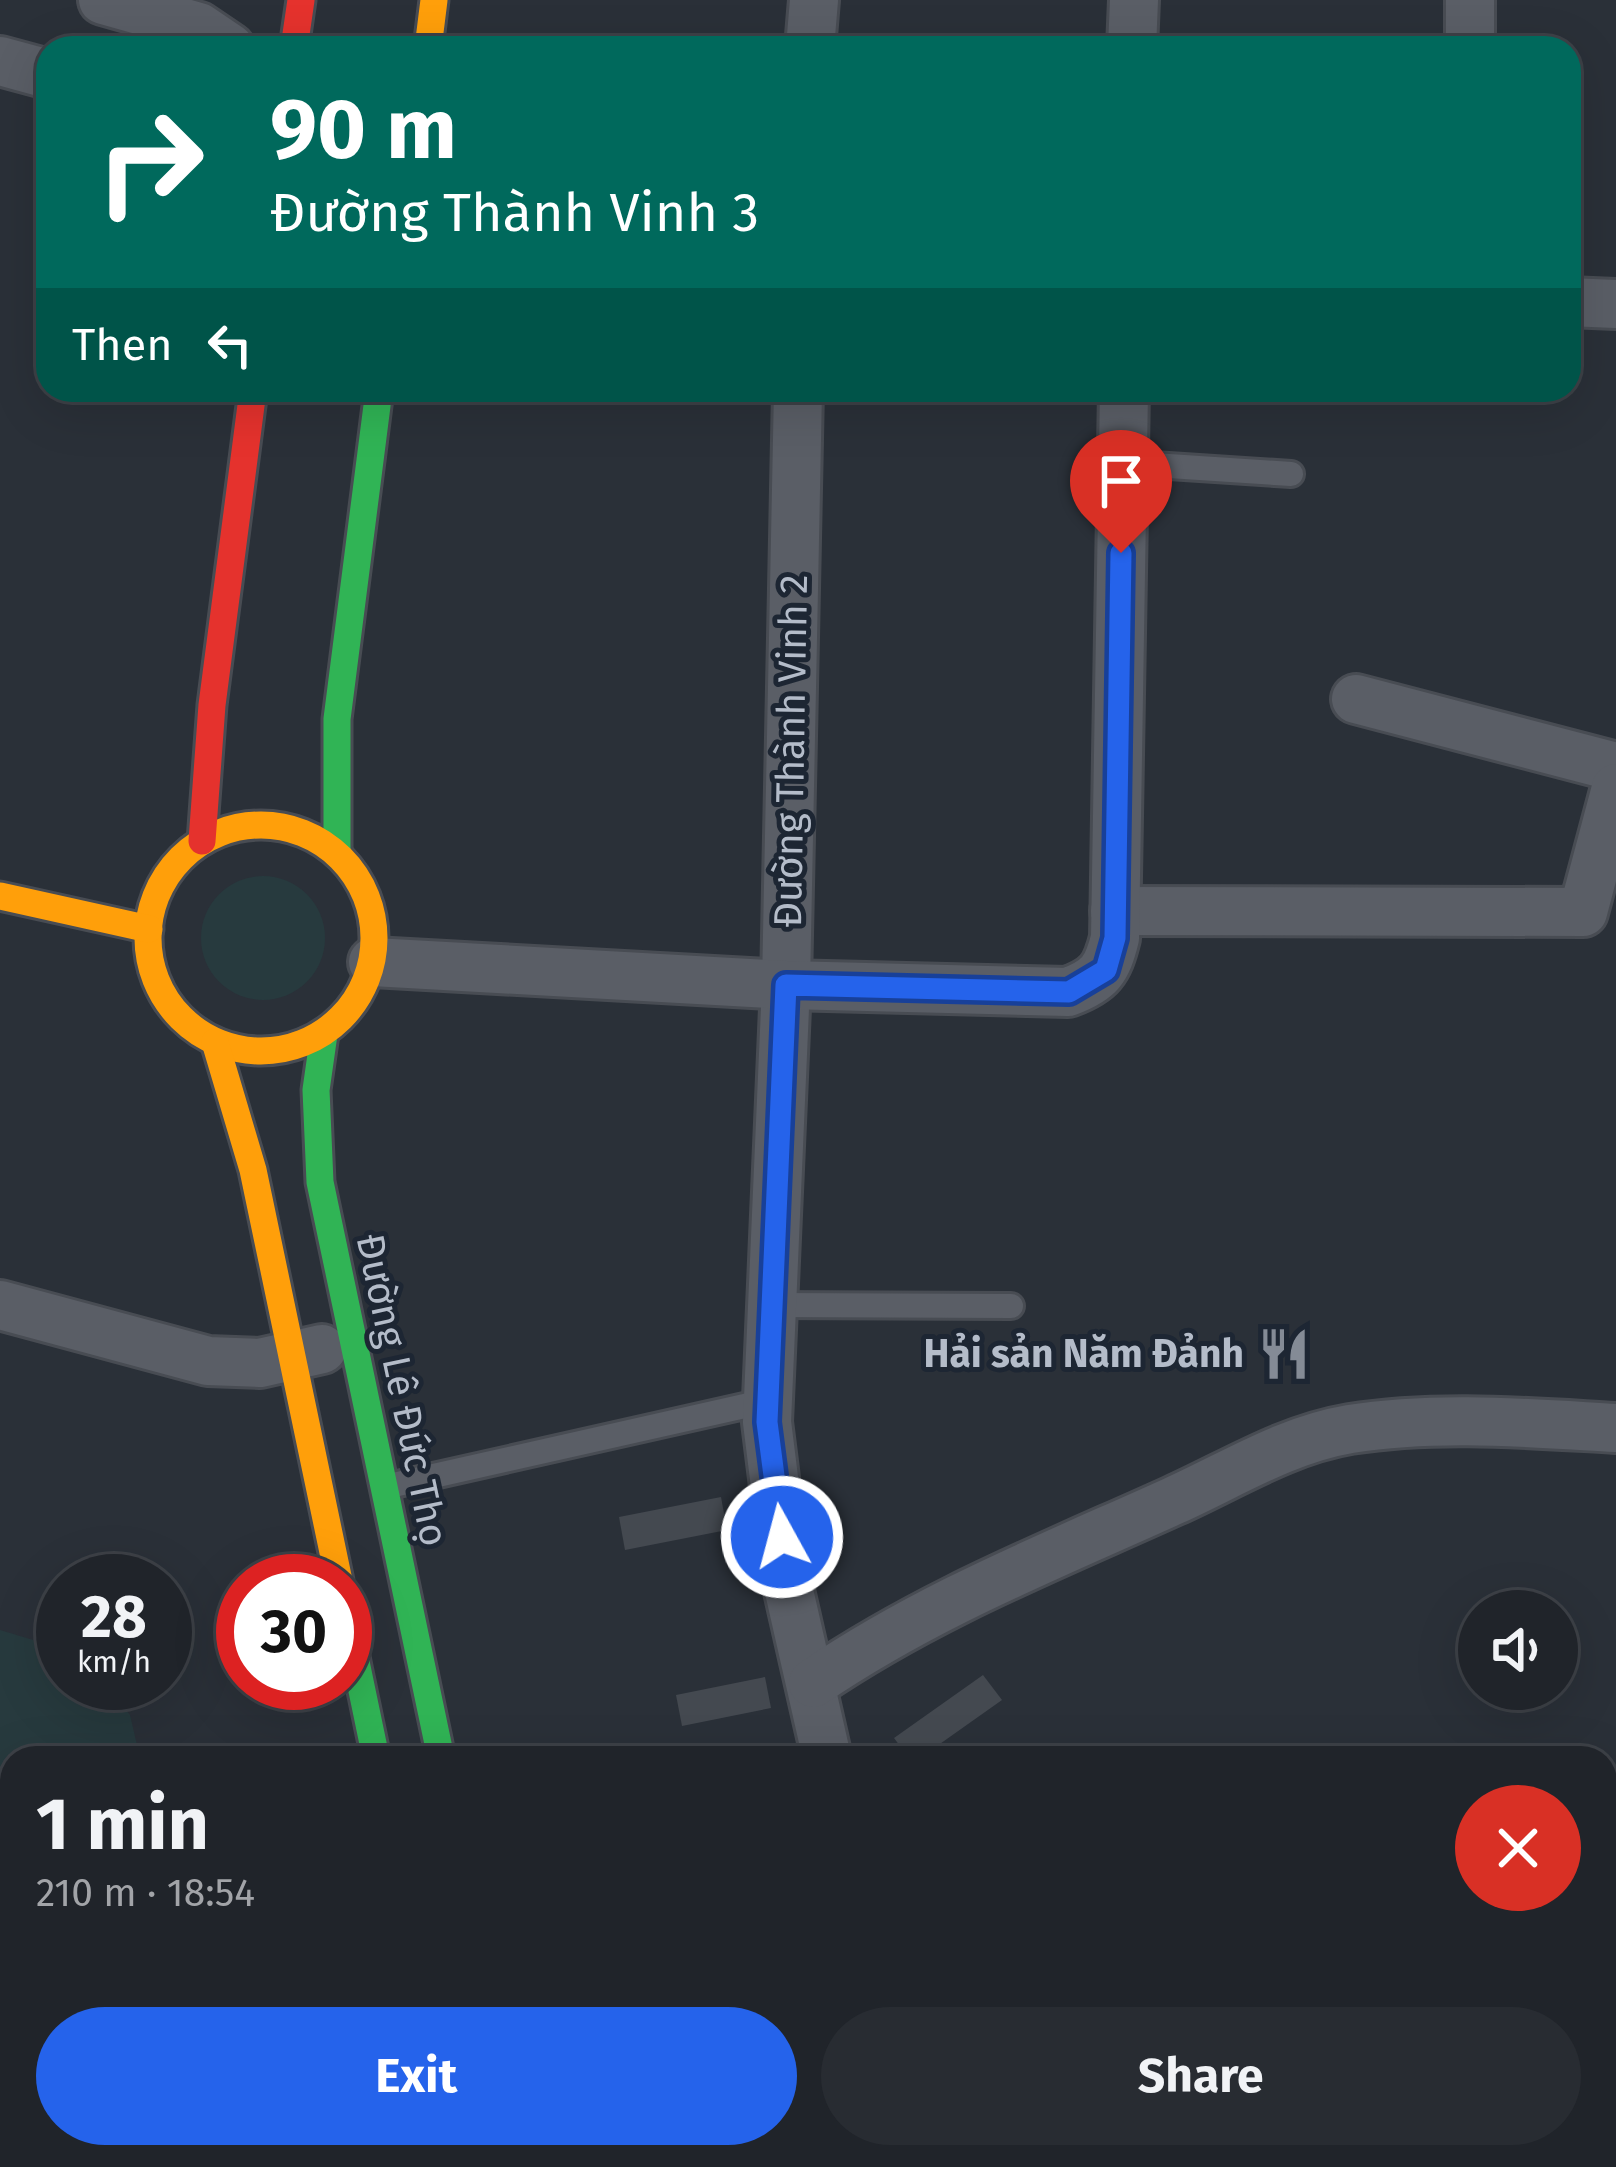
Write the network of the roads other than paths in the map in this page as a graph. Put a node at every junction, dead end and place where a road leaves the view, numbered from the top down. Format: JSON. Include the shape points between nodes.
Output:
{"nodes":[{"id":1,"x":103,"y":0,"type":"edge"},
{"id":2,"x":301,"y":0,"type":"edge"},
{"id":3,"x":434,"y":0,"type":"edge"},
{"id":4,"x":814,"y":0,"type":"edge"},
{"id":5,"x":1134,"y":0,"type":"edge"},
{"id":6,"x":1470,"y":0,"type":"edge"},
{"id":7,"x":212,"y":36,"type":"edge"},
{"id":8,"x":296,"y":36,"type":"edge"},
{"id":9,"x":430,"y":36,"type":"edge"},
{"id":10,"x":811,"y":36,"type":"edge"},
{"id":11,"x":1132,"y":36,"type":"edge"},
{"id":12,"x":1470,"y":36,"type":"edge"},
{"id":13,"x":0,"y":61,"type":"edge"},
{"id":14,"x":36,"y":71,"type":"edge"},
{"id":15,"x":1581,"y":303,"type":"edge"},
{"id":16,"x":1616,"y":304,"type":"edge"},
{"id":17,"x":252,"y":402,"type":"edge"},
{"id":18,"x":377,"y":402,"type":"edge"},
{"id":19,"x":798,"y":402,"type":"edge"},
{"id":20,"x":1124,"y":402,"type":"edge"},
{"id":21,"x":1123,"y":463,"type":"junction"},
{"id":22,"x":1291,"y":474,"type":"dead end"},
{"id":23,"x":1356,"y":699,"type":"dead end"},
{"id":24,"x":1616,"y":767,"type":"edge"},
{"id":25,"x":1616,"y":788,"type":"edge"},
{"id":26,"x":202,"y":841,"type":"junction"},
{"id":27,"x":338,"y":854,"type":"junction"},
{"id":28,"x":0,"y":896,"type":"edge"},
{"id":29,"x":1115,"y":911,"type":"junction"},
{"id":30,"x":149,"y":929,"type":"junction"},
{"id":31,"x":373,"y":962,"type":"junction"},
{"id":32,"x":786,"y":985,"type":"junction"},
{"id":33,"x":324,"y":1034,"type":"junction"},
{"id":34,"x":215,"y":1042,"type":"junction"},
{"id":35,"x":0,"y":1305,"type":"edge"},
{"id":36,"x":771,"y":1305,"type":"junction"},
{"id":37,"x":1012,"y":1306,"type":"dead end"},
{"id":38,"x":350,"y":1342,"type":"junction"},
{"id":39,"x":291,"y":1357,"type":"junction"},
{"id":40,"x":767,"y":1401,"type":"junction"},
{"id":41,"x":1616,"y":1428,"type":"edge"},
{"id":42,"x":382,"y":1488,"type":"junction"},
{"id":43,"x":333,"y":1554,"type":"edge"},
{"id":44,"x":813,"y":1683,"type":"junction"},
{"id":45,"x":366,"y":1710,"type":"edge"},
{"id":46,"x":374,"y":1746,"type":"edge"},
{"id":47,"x":438,"y":1746,"type":"edge"},
{"id":48,"x":824,"y":1746,"type":"edge"}],
"edges":[{"from":1,"to":7,"type":"street"},
{"from":2,"to":8,"type":"main road"},
{"from":3,"to":9,"type":"main road"},
{"from":4,"to":10,"type":"street"},
{"from":5,"to":11,"type":"street"},
{"from":6,"to":12,"type":"street"},
{"from":13,"to":14,"type":"street"},
{"from":15,"to":16,"type":"street"},
{"from":17,"to":26,"type":"main road"},
{"from":18,"to":27,"type":"main road","via":[[337,719]]},
{"from":19,"to":32,"type":"street","name":"Đường Thành Vinh 2"},
{"from":20,"to":21,"type":"street"},
{"from":21,"to":22,"type":"lane"},
{"from":21,"to":29,"type":"street"},
{"from":23,"to":24,"type":"street"},
{"from":25,"to":29,"type":"street","via":[[1583,912]]},
{"from":26,"to":27,"type":"main road","via":[[236,827],[272,825]]},
{"from":26,"to":30,"type":"main road","via":[[160,885]]},
{"from":27,"to":31,"type":"main road","via":[[370,904]]},
{"from":28,"to":30,"type":"main road"},
{"from":29,"to":32,"type":"street","via":[[1106,970],[1069,992]]},
{"from":30,"to":34,"type":"main road","via":[[154,975],[168,1003]]},
{"from":31,"to":32,"type":"street"},
{"from":31,"to":33,"type":"main road","via":[[346,1015]]},
{"from":32,"to":36,"type":"street","name":"Đường Thành Vinh 2"},
{"from":33,"to":34,"type":"main road","via":[[289,1050],[251,1052]]},
{"from":33,"to":38,"type":"main road","name":"Đường Lê Đức Thọ","via":[[316,1132]]},
{"from":34,"to":39,"type":"main road","via":[[249,1151]]},
{"from":35,"to":39,"type":"street","via":[[208,1361]]},
{"from":36,"to":37,"type":"lane"},
{"from":36,"to":40,"type":"street","name":"Đường Thành Vinh 2"},
{"from":38,"to":39,"type":"street"},
{"from":38,"to":42,"type":"main road","name":"Đường Lê Đức Thọ"},
{"from":39,"to":43,"type":"main road"},
{"from":40,"to":42,"type":"lane"},
{"from":40,"to":44,"type":"street","name":"Đường Thành Vinh 2","via":[[787,1582]]},
{"from":41,"to":44,"type":"street","via":[[1472,1419],[1348,1429],[1262,1455],[948,1600]]},
{"from":42,"to":47,"type":"main road","name":"Đường Lê Đức Thọ"},
{"from":44,"to":48,"type":"street","name":"Đường Thành Vinh 2"},
{"from":45,"to":46,"type":"main road"}]}
